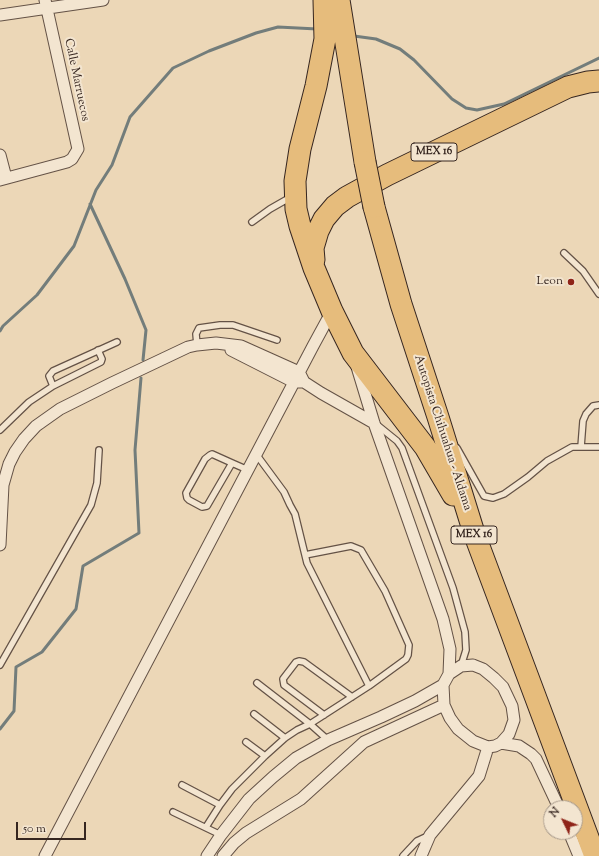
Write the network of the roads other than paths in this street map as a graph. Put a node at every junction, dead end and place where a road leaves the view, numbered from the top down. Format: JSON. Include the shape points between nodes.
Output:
{"nodes":[{"id":1,"x":103,"y":0,"type":"edge"},
{"id":2,"x":324,"y":0,"type":"edge"},
{"id":3,"x":339,"y":0,"type":"edge"},
{"id":4,"x":46,"y":4,"type":"edge"},
{"id":5,"x":0,"y":15,"type":"edge"},
{"id":6,"x":599,"y":81,"type":"edge"},
{"id":7,"x":0,"y":155,"type":"edge"},
{"id":8,"x":3,"y":179,"type":"edge"},
{"id":9,"x":295,"y":195,"type":"junction"},
{"id":10,"x":252,"y":222,"type":"dead end"},
{"id":11,"x":564,"y":253,"type":"dead end"},
{"id":12,"x":314,"y":268,"type":"junction"},
{"id":13,"x":599,"y":294,"type":"edge"},
{"id":14,"x":332,"y":311,"type":"junction"},
{"id":15,"x":277,"y":340,"type":"dead end"},
{"id":16,"x":117,"y":342,"type":"dead end"},
{"id":17,"x":197,"y":345,"type":"junction"},
{"id":18,"x":98,"y":350,"type":"junction"},
{"id":19,"x":352,"y":353,"type":"junction"},
{"id":20,"x":299,"y":379,"type":"junction"},
{"id":21,"x":53,"y":386,"type":"junction"},
{"id":22,"x":599,"y":405,"type":"edge"},
{"id":23,"x":438,"y":417,"type":"junction"},
{"id":24,"x":374,"y":423,"type":"junction"},
{"id":25,"x":0,"y":430,"type":"edge"},
{"id":26,"x":452,"y":436,"type":"dead end"},
{"id":27,"x":455,"y":444,"type":"dead end"},
{"id":28,"x":599,"y":446,"type":"edge"},
{"id":29,"x":581,"y":447,"type":"junction"},
{"id":30,"x":98,"y":450,"type":"dead end"},
{"id":31,"x":256,"y":454,"type":"junction"},
{"id":32,"x":232,"y":463,"type":"junction"},
{"id":33,"x":248,"y":470,"type":"junction"},
{"id":34,"x":1,"y":523,"type":"edge"},
{"id":35,"x":0,"y":545,"type":"edge"},
{"id":36,"x":305,"y":555,"type":"junction"},
{"id":37,"x":484,"y":562,"type":"junction"},
{"id":38,"x":0,"y":665,"type":"edge"},
{"id":39,"x":461,"y":666,"type":"junction"},
{"id":40,"x":449,"y":674,"type":"junction"},
{"id":41,"x":257,"y":683,"type":"dead end"},
{"id":42,"x":443,"y":685,"type":"junction"},
{"id":43,"x":369,"y":686,"type":"junction"},
{"id":44,"x":352,"y":697,"type":"junction"},
{"id":45,"x":444,"y":705,"type":"junction"},
{"id":46,"x":254,"y":714,"type":"dead end"},
{"id":47,"x":324,"y":715,"type":"junction"},
{"id":48,"x":310,"y":724,"type":"junction"},
{"id":49,"x":285,"y":738,"type":"junction"},
{"id":50,"x":328,"y":740,"type":"junction"},
{"id":51,"x":246,"y":742,"type":"dead end"},
{"id":52,"x":501,"y":743,"type":"junction"},
{"id":53,"x":488,"y":747,"type":"junction"},
{"id":54,"x":265,"y":756,"type":"junction"},
{"id":55,"x":182,"y":785,"type":"dead end"},
{"id":56,"x":555,"y":800,"type":"edge"},
{"id":57,"x":220,"y":805,"type":"junction"},
{"id":58,"x":173,"y":812,"type":"dead end"},
{"id":59,"x":206,"y":827,"type":"junction"},
{"id":60,"x":221,"y":835,"type":"junction"},
{"id":61,"x":430,"y":835,"type":"junction"},
{"id":62,"x":572,"y":840,"type":"edge"},
{"id":63,"x":45,"y":856,"type":"edge"},
{"id":64,"x":207,"y":856,"type":"edge"},
{"id":65,"x":223,"y":856,"type":"edge"},
{"id":66,"x":403,"y":856,"type":"edge"},
{"id":67,"x":421,"y":856,"type":"edge"},
{"id":68,"x":579,"y":856,"type":"edge"},
{"id":69,"x":595,"y":856,"type":"edge"}],
"edges":[{"from":1,"to":4,"type":"street"},
{"from":2,"to":9,"type":"highway","via":[[325,39],[300,149]]},
{"from":3,"to":23,"type":"highway","name":"Autopista Chihuahua - Aldama","number":"MEX 16","bridge":true,"via":[[374,207],[401,304]]},
{"from":4,"to":5,"type":"street"},
{"from":4,"to":8,"type":"street","name":"Calle Marruecos","via":[[78,149],[76,155],[67,162]]},
{"from":6,"to":12,"type":"highway","number":"MEX 16","via":[[568,87],[347,197],[335,206],[318,231],[314,248]]},
{"from":7,"to":8,"type":"street"},
{"from":9,"to":10,"type":"lane"},
{"from":9,"to":12,"type":"highway","via":[[300,226]]},
{"from":11,"to":13,"type":"lane","via":[[583,271]]},
{"from":12,"to":14,"type":"highway"},
{"from":14,"to":19,"type":"highway"},
{"from":14,"to":20,"type":"street"},
{"from":15,"to":17,"type":"lane","via":[[234,326],[220,325],[199,328],[196,334]]},
{"from":16,"to":18,"type":"lane"},
{"from":17,"to":20,"type":"street","via":[[216,343],[241,346]]},
{"from":17,"to":34,"type":"street","via":[[60,409],[36,426],[20,445],[9,464],[3,485]]},
{"from":18,"to":21,"type":"lane","via":[[101,362]]},
{"from":18,"to":21,"type":"lane","via":[[53,371],[49,376]]},
{"from":19,"to":24,"type":"street"},
{"from":19,"to":37,"type":"highway","via":[[425,447],[452,491]]},
{"from":20,"to":24,"type":"street"},
{"from":20,"to":31,"type":"street"},
{"from":21,"to":25,"type":"lane","via":[[29,402]]},
{"from":22,"to":29,"type":"lane","via":[[593,406],[583,421]]},
{"from":23,"to":26,"type":"lane"},
{"from":23,"to":37,"type":"highway","name":"Autopista Chihuahua - Aldama","number":"MEX 16"},
{"from":24,"to":39,"type":"lane","via":[[386,430],[402,448],[453,588],[466,632],[466,650]]},
{"from":24,"to":40,"type":"street","via":[[444,625],[450,649]]},
{"from":27,"to":29,"type":"lane","via":[[484,496],[493,498],[504,494],[553,457],[572,447]]},
{"from":28,"to":29,"type":"lane"},
{"from":30,"to":38,"type":"lane","via":[[97,483],[91,505]]},
{"from":31,"to":33,"type":"street"},
{"from":31,"to":36,"type":"lane","via":[[284,492],[295,514]]},
{"from":32,"to":32,"type":"lane","via":[[207,506],[202,507],[188,500],[186,493],[207,456],[212,454]]},
{"from":32,"to":33,"type":"lane"},
{"from":33,"to":63,"type":"street"},
{"from":34,"to":35,"type":"street"},
{"from":36,"to":43,"type":"lane","via":[[307,564]]},
{"from":36,"to":43,"type":"lane","via":[[356,547],[364,555],[385,591],[409,649],[406,659]]},
{"from":37,"to":69,"type":"highway","name":"Autopista Chihuahua - Aldama","number":"MEX 16"},
{"from":39,"to":40,"type":"street"},
{"from":39,"to":52,"type":"street","via":[[473,665],[483,669],[503,687],[512,706],[514,720],[509,734]]},
{"from":40,"to":42,"type":"street"},
{"from":41,"to":48,"type":"lane"},
{"from":42,"to":45,"type":"street"},
{"from":42,"to":50,"type":"street","via":[[388,714]]},
{"from":43,"to":44,"type":"lane"},
{"from":44,"to":47,"type":"lane"},
{"from":44,"to":47,"type":"lane","via":[[304,662],[296,662],[284,679],[284,685]]},
{"from":45,"to":53,"type":"street","via":[[458,729],[474,741]]},
{"from":45,"to":65,"type":"street","via":[[364,742],[300,799],[246,833]]},
{"from":46,"to":49,"type":"lane"},
{"from":47,"to":48,"type":"lane"},
{"from":48,"to":49,"type":"lane"},
{"from":48,"to":50,"type":"lane"},
{"from":49,"to":54,"type":"lane"},
{"from":50,"to":60,"type":"street","via":[[296,758],[273,777],[249,799]]},
{"from":51,"to":54,"type":"lane"},
{"from":52,"to":53,"type":"street"},
{"from":52,"to":56,"type":"street","via":[[519,746],[532,754]]},
{"from":53,"to":61,"type":"street","via":[[479,776]]},
{"from":54,"to":57,"type":"lane"},
{"from":55,"to":57,"type":"lane"},
{"from":57,"to":59,"type":"lane"},
{"from":58,"to":59,"type":"lane"},
{"from":59,"to":60,"type":"lane"},
{"from":60,"to":64,"type":"street"},
{"from":61,"to":66,"type":"lane","via":[[418,841]]},
{"from":61,"to":67,"type":"street"},
{"from":62,"to":68,"type":"street"}]}
